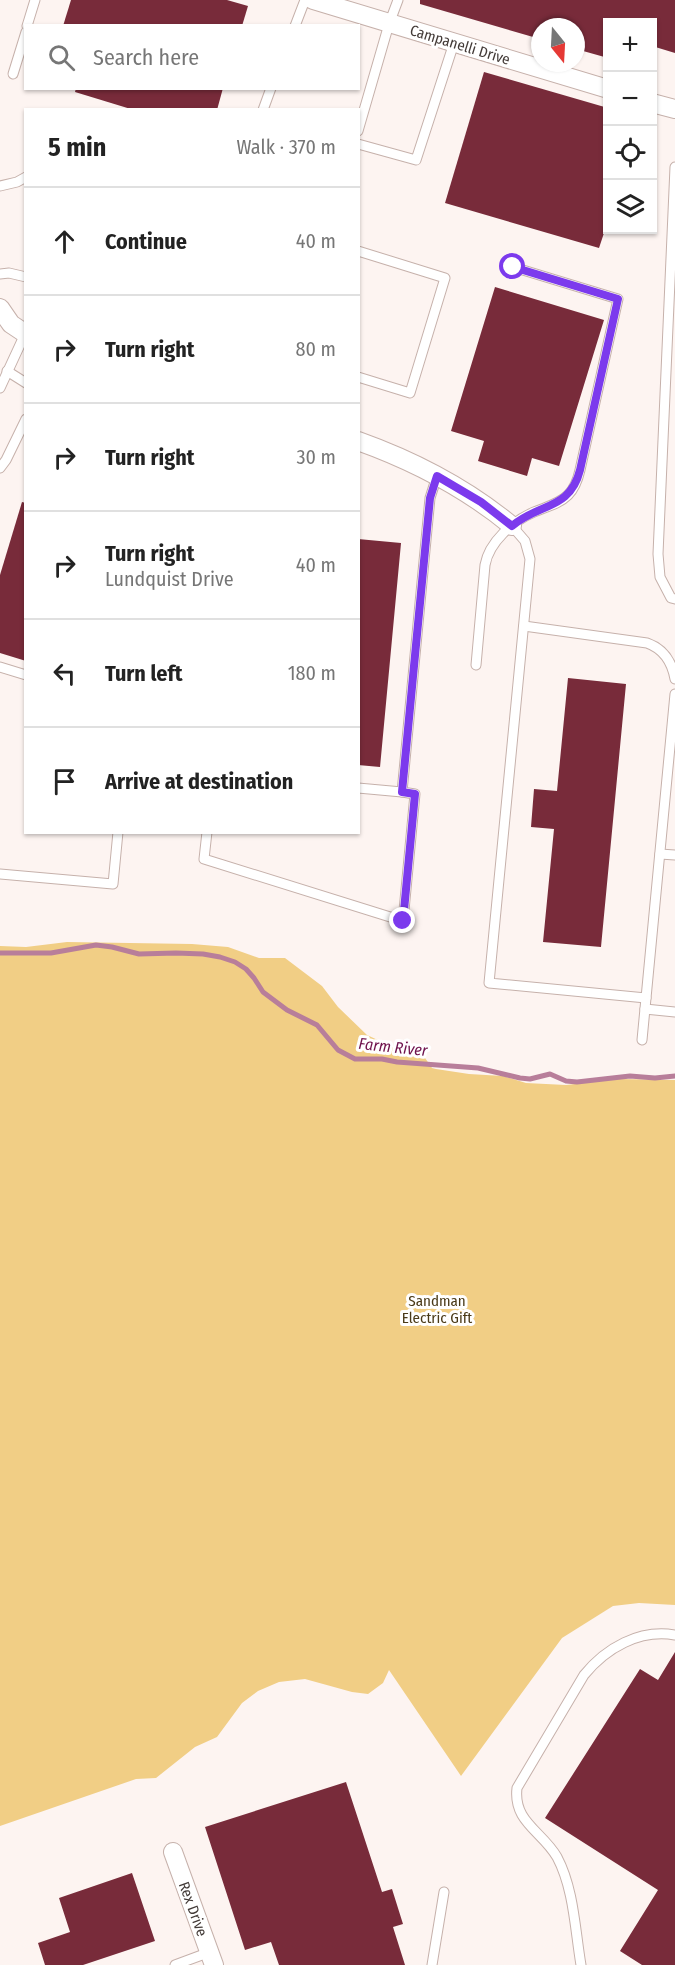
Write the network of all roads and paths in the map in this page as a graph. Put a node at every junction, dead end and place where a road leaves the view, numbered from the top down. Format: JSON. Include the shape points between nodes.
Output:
{"nodes":[{"id":1,"x":35,"y":0,"type":"edge"},
{"id":2,"x":305,"y":0,"type":"edge"},
{"id":3,"x":398,"y":0,"type":"edge"},
{"id":4,"x":325,"y":2,"type":"edge"},
{"id":5,"x":28,"y":24,"type":"edge"},
{"id":6,"x":297,"y":24,"type":"edge"},
{"id":7,"x":389,"y":24,"type":"junction"},
{"id":8,"x":24,"y":38,"type":"edge"},
{"id":9,"x":454,"y":43,"type":"junction"},
{"id":10,"x":13,"y":74,"type":"dead end"},
{"id":11,"x":603,"y":88,"type":"edge"},
{"id":12,"x":270,"y":90,"type":"edge"},
{"id":13,"x":657,"y":104,"type":"edge"},
{"id":14,"x":264,"y":108,"type":"edge"},
{"id":15,"x":675,"y":109,"type":"edge"},
{"id":16,"x":360,"y":124,"type":"edge"},
{"id":17,"x":360,"y":145,"type":"edge"},
{"id":18,"x":675,"y":167,"type":"edge"},
{"id":19,"x":24,"y":178,"type":"edge"},
{"id":20,"x":0,"y":186,"type":"edge"},
{"id":21,"x":360,"y":252,"type":"edge"},
{"id":22,"x":513,"y":267,"type":"dead end"},
{"id":23,"x":0,"y":274,"type":"edge"},
{"id":24,"x":24,"y":277,"type":"edge"},
{"id":25,"x":0,"y":308,"type":"edge"},
{"id":26,"x":24,"y":333,"type":"edge"},
{"id":27,"x":24,"y":336,"type":"edge"},
{"id":28,"x":7,"y":371,"type":"junction"},
{"id":29,"x":360,"y":378,"type":"edge"},
{"id":30,"x":24,"y":382,"type":"edge"},
{"id":31,"x":0,"y":388,"type":"edge"},
{"id":32,"x":24,"y":423,"type":"edge"},
{"id":33,"x":360,"y":442,"type":"edge"},
{"id":34,"x":0,"y":468,"type":"edge"},
{"id":35,"x":437,"y":476,"type":"junction"},
{"id":36,"x":512,"y":526,"type":"junction"},
{"id":37,"x":675,"y":599,"type":"edge"},
{"id":38,"x":524,"y":626,"type":"junction"},
{"id":39,"x":476,"y":665,"type":"dead end"},
{"id":40,"x":0,"y":667,"type":"edge"},
{"id":41,"x":24,"y":674,"type":"edge"},
{"id":42,"x":675,"y":679,"type":"edge"},
{"id":43,"x":675,"y":694,"type":"edge"},
{"id":44,"x":360,"y":788,"type":"edge"},
{"id":45,"x":402,"y":792,"type":"junction"},
{"id":46,"x":118,"y":834,"type":"edge"},
{"id":47,"x":207,"y":834,"type":"edge"},
{"id":48,"x":660,"y":854,"type":"junction"},
{"id":49,"x":675,"y":855,"type":"edge"},
{"id":50,"x":0,"y":874,"type":"edge"},
{"id":51,"x":646,"y":998,"type":"junction"},
{"id":52,"x":645,"y":1009,"type":"junction"},
{"id":53,"x":675,"y":1012,"type":"edge"},
{"id":54,"x":642,"y":1040,"type":"dead end"},
{"id":55,"x":675,"y":1635,"type":"edge"},
{"id":56,"x":173,"y":1852,"type":"dead end"},
{"id":57,"x":444,"y":1892,"type":"dead end"},
{"id":58,"x":212,"y":1959,"type":"edge"},
{"id":59,"x":175,"y":1965,"type":"edge"},
{"id":60,"x":432,"y":1965,"type":"edge"},
{"id":61,"x":581,"y":1965,"type":"edge"}],
"edges":[{"from":1,"to":5,"type":"lane"},
{"from":2,"to":6,"type":"lane"},
{"from":3,"to":7,"type":"lane"},
{"from":4,"to":7,"type":"street","name":"Campanelli Drive"},
{"from":7,"to":9,"type":"street","name":"Campanelli Drive"},
{"from":7,"to":16,"type":"lane"},
{"from":8,"to":10,"type":"lane"},
{"from":9,"to":11,"type":"street","name":"Campanelli Drive"},
{"from":9,"to":17,"type":"lane","via":[[416,160]]},
{"from":12,"to":14,"type":"lane"},
{"from":13,"to":15,"type":"street"},
{"from":18,"to":37,"type":"lane","via":[[658,554],[660,577],[670,598]]},
{"from":19,"to":20,"type":"lane"},
{"from":21,"to":29,"type":"lane","via":[[445,278],[410,393]]},
{"from":22,"to":36,"type":"lane","via":[[618,299],[574,488],[561,500]]},
{"from":23,"to":24,"type":"lane"},
{"from":25,"to":26,"type":"street","via":[[11,324]]},
{"from":27,"to":28,"type":"lane"},
{"from":28,"to":30,"type":"lane"},
{"from":28,"to":31,"type":"lane"},
{"from":32,"to":34,"type":"lane"},
{"from":33,"to":35,"type":"street"},
{"from":35,"to":36,"type":"street"},
{"from":35,"to":45,"type":"lane","via":[[430,498]]},
{"from":36,"to":38,"type":"lane","via":[[525,541],[529,553]]},
{"from":36,"to":39,"type":"lane","via":[[493,544],[486,559]]},
{"from":38,"to":42,"type":"lane","via":[[647,643],[666,656]]},
{"from":38,"to":51,"type":"lane","via":[[489,983]]},
{"from":40,"to":41,"type":"lane"},
{"from":43,"to":48,"type":"lane"},
{"from":44,"to":45,"type":"lane"},
{"from":45,"to":47,"type":"lane","via":[[415,794],[403,921],[204,860]]},
{"from":46,"to":50,"type":"lane","via":[[113,884]]},
{"from":48,"to":49,"type":"lane"},
{"from":48,"to":51,"type":"lane"},
{"from":51,"to":52,"type":"lane"},
{"from":52,"to":53,"type":"lane"},
{"from":52,"to":54,"type":"lane"},
{"from":55,"to":61,"type":"lane","via":[[650,1634],[629,1640],[592,1665],[517,1788],[522,1817],[552,1849],[565,1876]]},
{"from":56,"to":58,"type":"street","name":"Rex Drive"},
{"from":57,"to":60,"type":"lane"},
{"from":58,"to":59,"type":"lane"}]}
